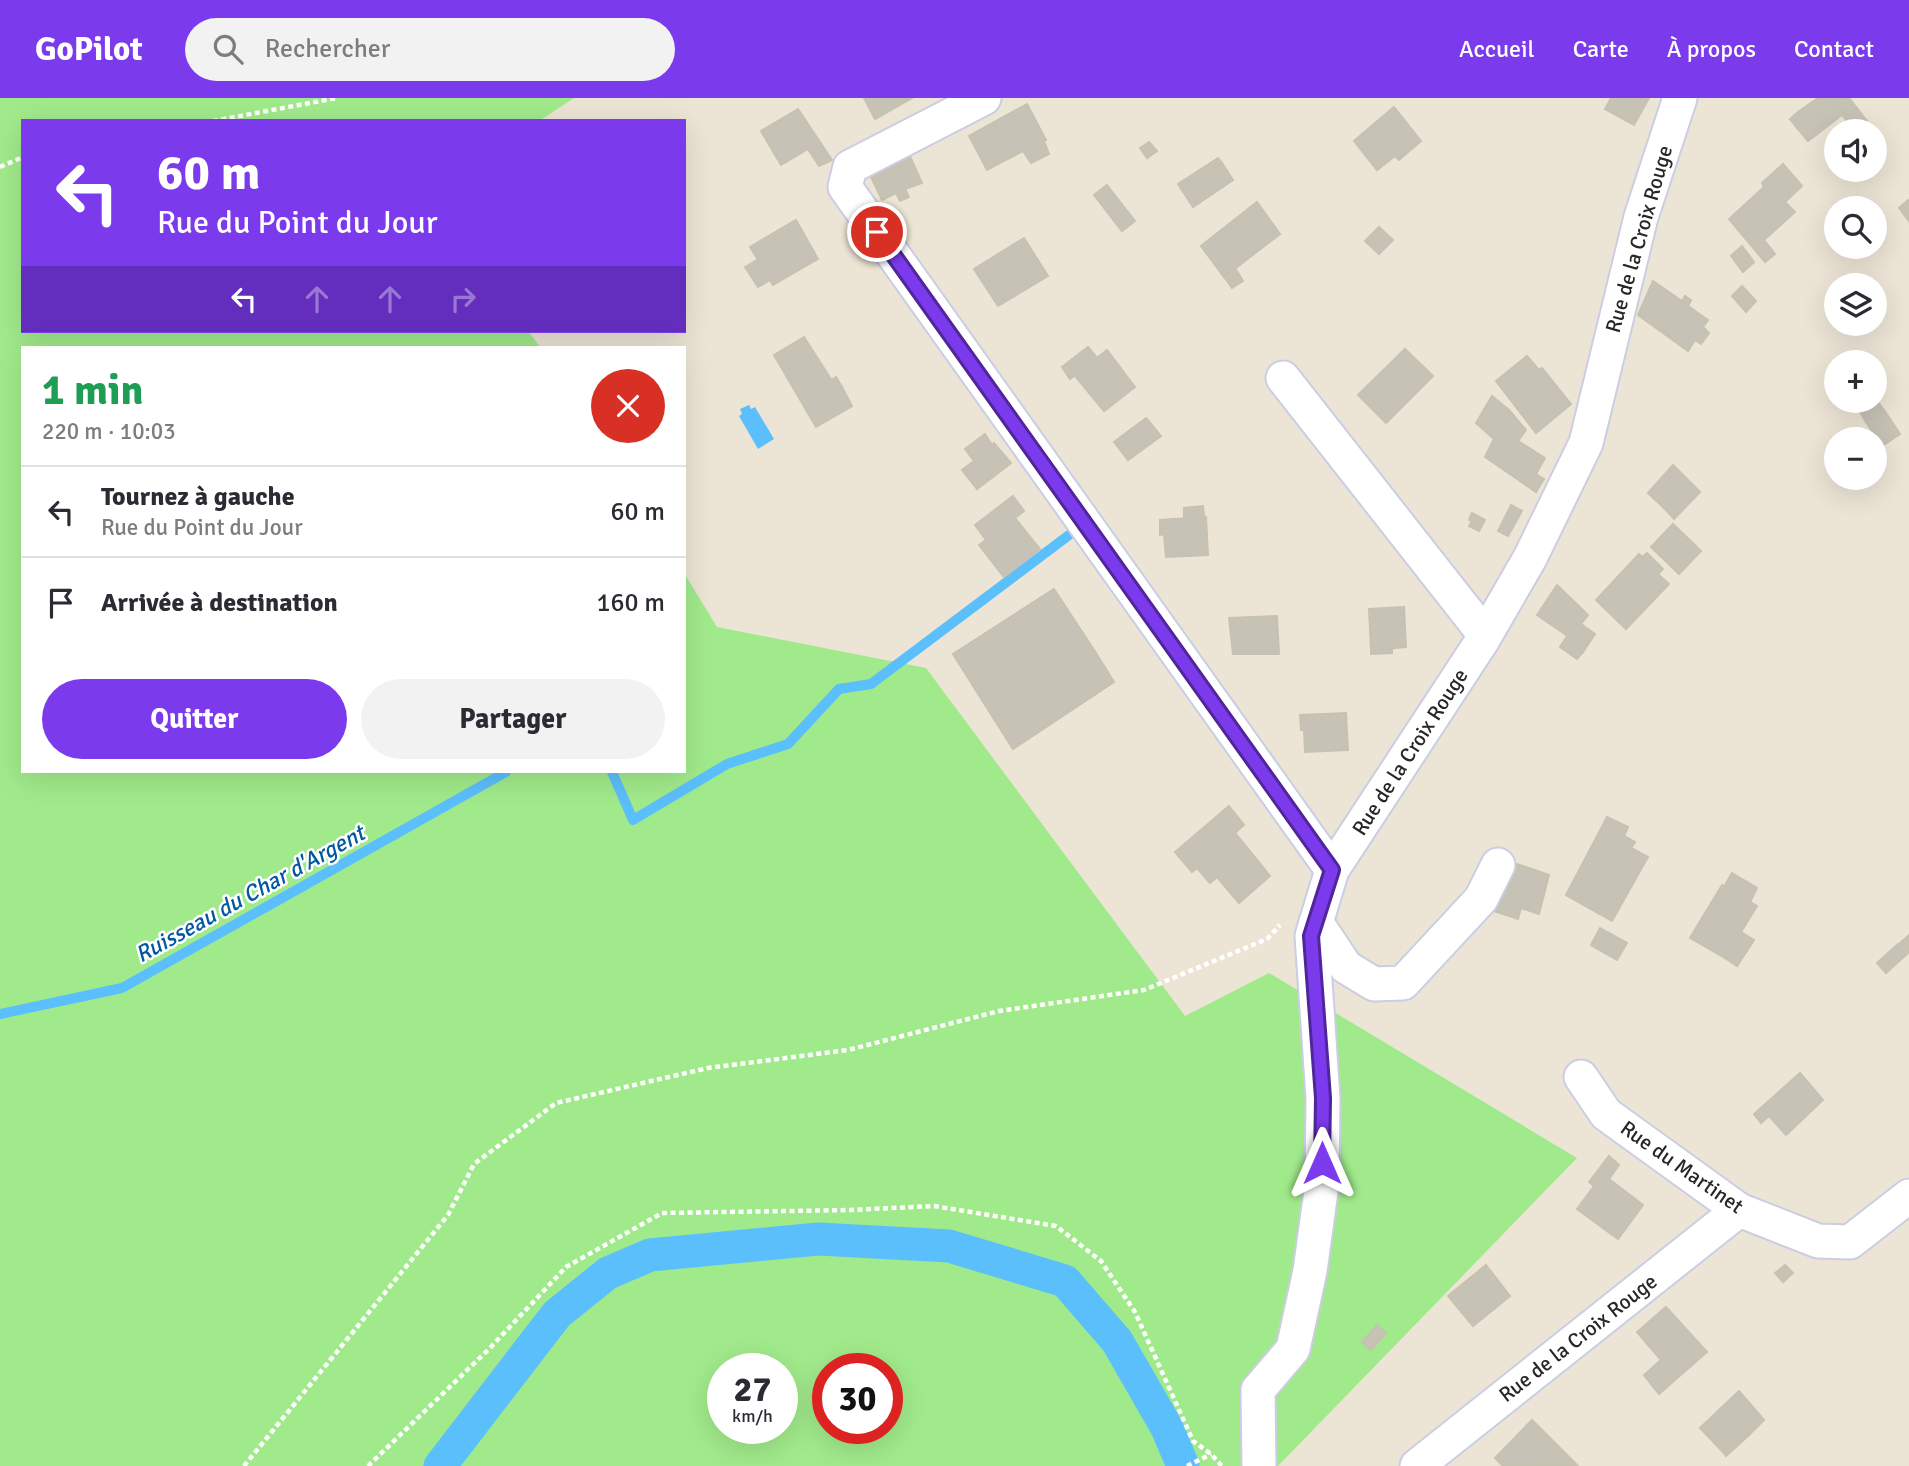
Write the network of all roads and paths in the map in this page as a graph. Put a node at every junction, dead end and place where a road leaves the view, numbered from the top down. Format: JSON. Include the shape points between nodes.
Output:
{"nodes":[{"id":1,"x":337,"y":98,"type":"edge"},
{"id":2,"x":984,"y":98,"type":"edge"},
{"id":3,"x":1681,"y":98,"type":"edge"},
{"id":4,"x":224,"y":119,"type":"edge"},
{"id":5,"x":21,"y":158,"type":"edge"},
{"id":6,"x":0,"y":167,"type":"edge"},
{"id":7,"x":1283,"y":378,"type":"dead end"},
{"id":8,"x":1485,"y":635,"type":"junction"},
{"id":9,"x":1498,"y":865,"type":"dead end"},
{"id":10,"x":1324,"y":896,"type":"junction"},
{"id":11,"x":1581,"y":1077,"type":"dead end"},
{"id":12,"x":1909,"y":1196,"type":"edge"},
{"id":13,"x":1739,"y":1210,"type":"junction"},
{"id":14,"x":1211,"y":1454,"type":"junction"},
{"id":15,"x":244,"y":1466,"type":"edge"},
{"id":16,"x":368,"y":1466,"type":"edge"},
{"id":17,"x":1187,"y":1466,"type":"edge"},
{"id":18,"x":1222,"y":1466,"type":"edge"},
{"id":19,"x":1259,"y":1466,"type":"edge"},
{"id":20,"x":1417,"y":1466,"type":"edge"}],
"edges":[{"from":1,"to":4,"type":"path"},
{"from":2,"to":10,"type":"street","via":[[850,167],[845,187]]},
{"from":3,"to":8,"type":"street","name":"Rue de la Croix Rouge","via":[[1641,217],[1586,443],[1530,558]]},
{"from":5,"to":6,"type":"path"},
{"from":7,"to":8,"type":"street"},
{"from":8,"to":10,"type":"street","name":"Rue de la Croix Rouge"},
{"from":9,"to":10,"type":"street","via":[[1481,899],[1403,983],[1374,984],[1346,967]]},
{"from":10,"to":15,"type":"path","via":[[1294,910],[1267,939],[1144,990],[999,1012],[848,1050],[708,1068],[556,1103],[474,1164],[449,1215]]},
{"from":10,"to":19,"type":"street","name":"Rue de la Croix Rouge","via":[[1311,936],[1323,1098],[1322,1184],[1293,1349],[1258,1390]]},
{"from":11,"to":13,"type":"street","name":"Rue du Martinet","via":[[1606,1115]]},
{"from":12,"to":13,"type":"street","name":"Rue du Martinet","via":[[1850,1242],[1818,1241]]},
{"from":13,"to":20,"type":"street","name":"Rue de la Croix Rouge"},
{"from":14,"to":16,"type":"path","via":[[1193,1441],[1135,1312],[1101,1261],[1056,1226],[934,1206],[662,1213],[565,1267],[489,1349]]},
{"from":14,"to":17,"type":"path"},
{"from":14,"to":18,"type":"path"}]}
